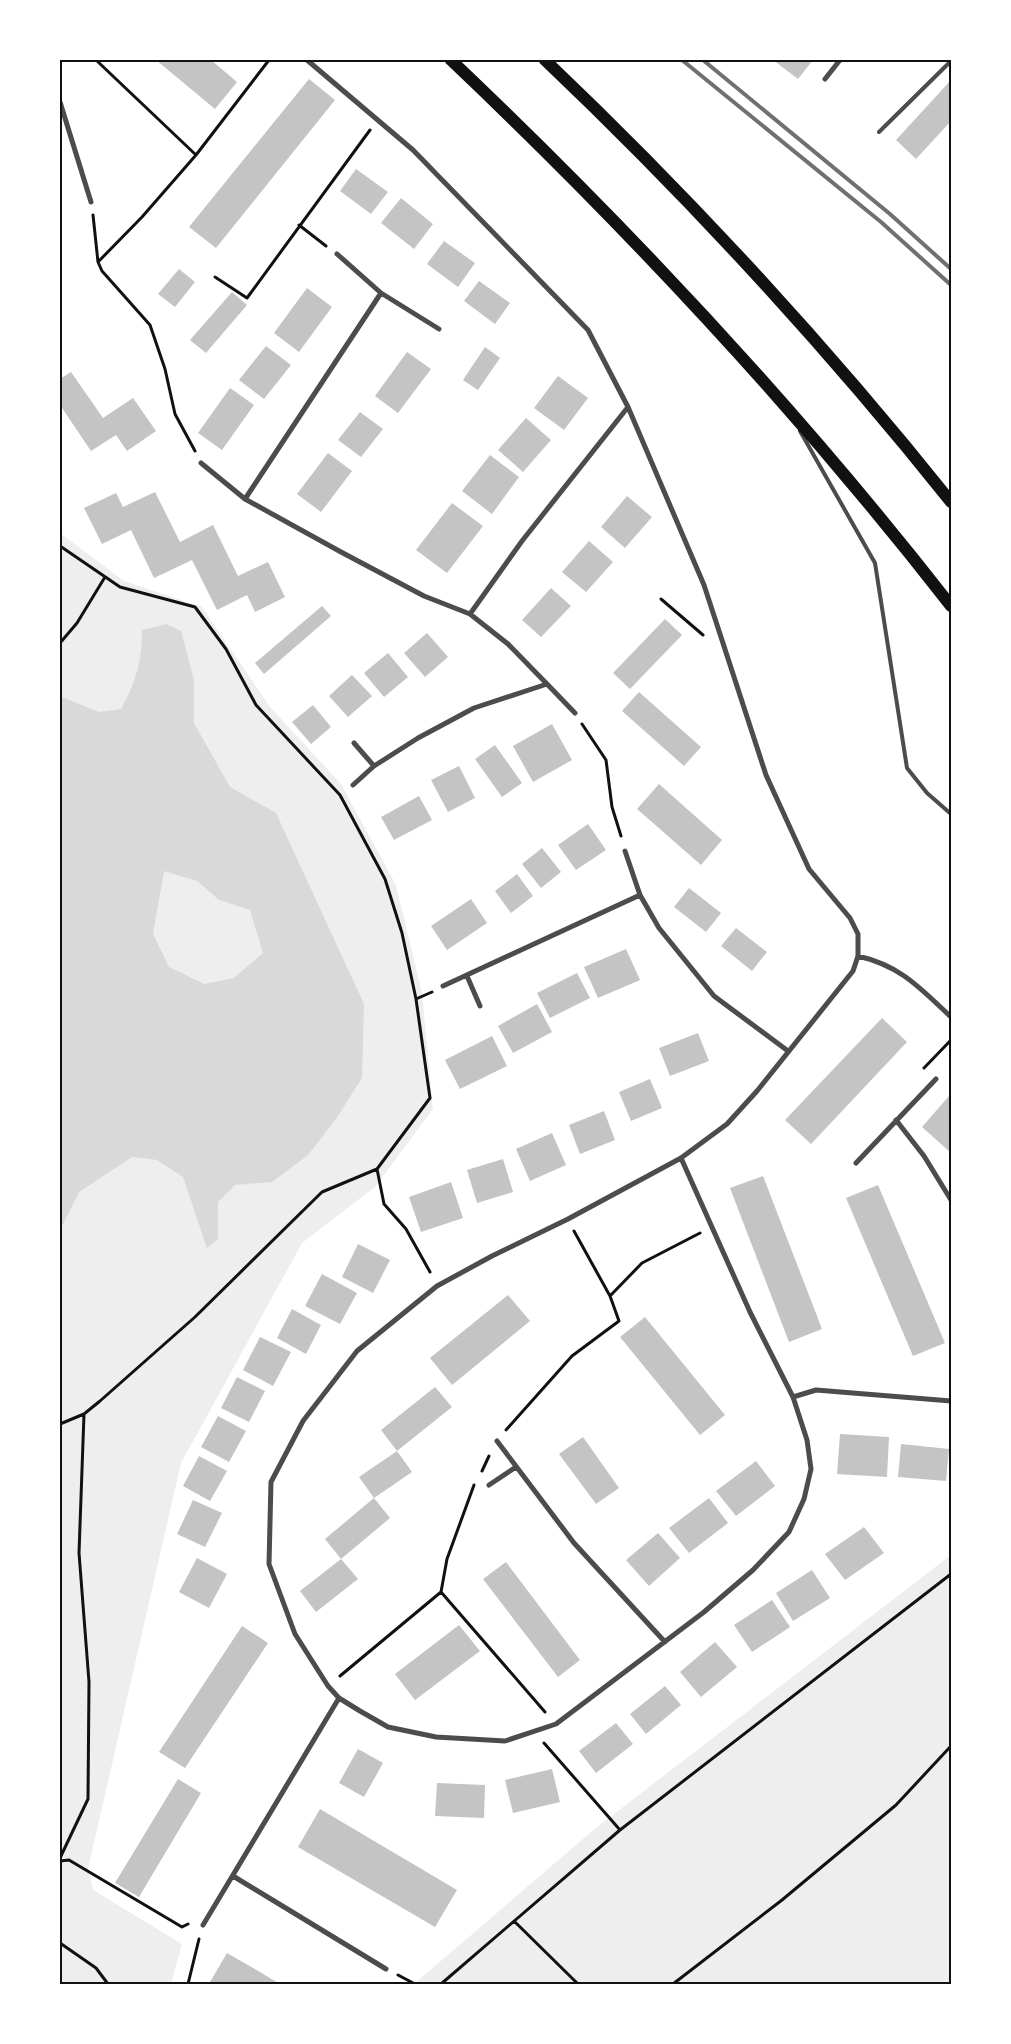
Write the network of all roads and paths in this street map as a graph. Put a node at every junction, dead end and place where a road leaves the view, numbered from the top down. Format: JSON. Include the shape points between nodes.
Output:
{"nodes":[{"id":1,"x":96,"y":60,"type":"edge"},
{"id":2,"x":269,"y":60,"type":"edge"},
{"id":3,"x":307,"y":60,"type":"edge"},
{"id":4,"x":451,"y":60,"type":"edge"},
{"id":5,"x":545,"y":60,"type":"edge"},
{"id":6,"x":840,"y":60,"type":"edge"},
{"id":7,"x":951,"y":61,"type":"edge"},
{"id":8,"x":825,"y":79,"type":"dead end"},
{"id":9,"x":60,"y":102,"type":"edge"},
{"id":10,"x":378,"y":120,"type":"junction"},
{"id":11,"x":878,"y":132,"type":"dead end"},
{"id":12,"x":196,"y":154,"type":"junction"},
{"id":13,"x":92,"y":202,"type":"joint"},
{"id":14,"x":299,"y":225,"type":"junction"},
{"id":15,"x":337,"y":254,"type":"joint"},
{"id":16,"x":98,"y":262,"type":"junction"},
{"id":17,"x":215,"y":277,"type":"dead end"},
{"id":18,"x":381,"y":293,"type":"junction"},
{"id":19,"x":439,"y":329,"type":"dead end"},
{"id":20,"x":784,"y":405,"type":"junction"},
{"id":21,"x":628,"y":407,"type":"junction"},
{"id":22,"x":201,"y":463,"type":"joint"},
{"id":23,"x":245,"y":498,"type":"junction"},
{"id":24,"x":951,"y":502,"type":"edge"},
{"id":25,"x":60,"y":546,"type":"edge"},
{"id":26,"x":105,"y":577,"type":"junction"},
{"id":27,"x":661,"y":599,"type":"dead end"},
{"id":28,"x":951,"y":606,"type":"edge"},
{"id":29,"x":470,"y":614,"type":"junction"},
{"id":30,"x":60,"y":643,"type":"edge"},
{"id":31,"x":727,"y":654,"type":"junction"},
{"id":32,"x":547,"y":684,"type":"junction"},
{"id":33,"x":575,"y":713,"type":"joint"},
{"id":34,"x":354,"y":743,"type":"dead end"},
{"id":35,"x":374,"y":766,"type":"junction"},
{"id":36,"x":353,"y":785,"type":"dead end"},
{"id":37,"x":951,"y":814,"type":"edge"},
{"id":38,"x":625,"y":851,"type":"joint"},
{"id":39,"x":640,"y":895,"type":"junction"},
{"id":40,"x":858,"y":956,"type":"junction"},
{"id":41,"x":467,"y":976,"type":"junction"},
{"id":42,"x":443,"y":986,"type":"dead end"},
{"id":43,"x":480,"y":1006,"type":"dead end"},
{"id":44,"x":951,"y":1017,"type":"edge"},
{"id":45,"x":951,"y":1040,"type":"edge"},
{"id":46,"x":788,"y":1051,"type":"junction"},
{"id":47,"x":936,"y":1079,"type":"joint"},
{"id":48,"x":896,"y":1120,"type":"junction"},
{"id":49,"x":682,"y":1158,"type":"junction"},
{"id":50,"x":856,"y":1163,"type":"dead end"},
{"id":51,"x":377,"y":1169,"type":"junction"},
{"id":52,"x":951,"y":1200,"type":"edge"},
{"id":53,"x":712,"y":1227,"type":"junction"},
{"id":54,"x":437,"y":1286,"type":"junction"},
{"id":55,"x":610,"y":1296,"type":"dead end"},
{"id":56,"x":793,"y":1397,"type":"junction"},
{"id":57,"x":951,"y":1401,"type":"edge"},
{"id":58,"x":84,"y":1414,"type":"junction"},
{"id":59,"x":60,"y":1424,"type":"edge"},
{"id":60,"x":496,"y":1441,"type":"dead end"},
{"id":61,"x":516,"y":1467,"type":"junction"},
{"id":62,"x":490,"y":1485,"type":"dead end"},
{"id":63,"x":951,"y":1574,"type":"edge"},
{"id":64,"x":441,"y":1592,"type":"dead end"},
{"id":65,"x":665,"y":1642,"type":"junction"},
{"id":66,"x":339,"y":1698,"type":"junction"},
{"id":67,"x":556,"y":1724,"type":"junction"},
{"id":68,"x":534,"y":1732,"type":"junction"},
{"id":69,"x":951,"y":1746,"type":"edge"},
{"id":70,"x":620,"y":1830,"type":"junction"},
{"id":71,"x":60,"y":1860,"type":"edge"},
{"id":72,"x":233,"y":1876,"type":"junction"},
{"id":73,"x":514,"y":1921,"type":"junction"},
{"id":74,"x":203,"y":1925,"type":"junction"},
{"id":75,"x":60,"y":1943,"type":"edge"},
{"id":76,"x":386,"y":1969,"type":"dead end"},
{"id":77,"x":108,"y":1984,"type":"edge"},
{"id":78,"x":188,"y":1984,"type":"edge"},
{"id":79,"x":441,"y":1984,"type":"edge"},
{"id":80,"x":578,"y":1984,"type":"edge"},
{"id":81,"x":673,"y":1984,"type":"edge"}],
"edges":[{"from":1,"to":12,"type":"path"},
{"from":2,"to":12,"type":"path"},
{"from":3,"to":10,"type":"street"},
{"from":4,"to":20,"type":"main road","via":[[575,180],[715,327]]},
{"from":5,"to":24,"type":"main road","via":[[710,226],[821,347]]},
{"from":6,"to":8,"type":"street"},
{"from":7,"to":11,"type":"lane"},
{"from":9,"to":13,"type":"street"},
{"from":10,"to":14,"type":"path"},
{"from":10,"to":21,"type":"street","via":[[413,150],[588,330]]},
{"from":12,"to":16,"type":"path"},
{"from":13,"to":16,"type":"path"},
{"from":14,"to":15,"type":"path"},
{"from":14,"to":17,"type":"path","via":[[247,298]]},
{"from":15,"to":18,"type":"street"},
{"from":16,"to":22,"type":"path","via":[[102,271],[150,325],[165,369],[175,414]]},
{"from":18,"to":19,"type":"street"},
{"from":18,"to":23,"type":"street"},
{"from":20,"to":28,"type":"main road"},
{"from":20,"to":37,"type":"lane","via":[[875,563],[907,768],[927,793]]},
{"from":21,"to":29,"type":"street","via":[[522,541]]},
{"from":21,"to":31,"type":"street","via":[[704,585]]},
{"from":22,"to":23,"type":"street"},
{"from":23,"to":29,"type":"street","via":[[424,596]]},
{"from":25,"to":26,"type":"path"},
{"from":26,"to":30,"type":"path","via":[[77,623]]},
{"from":26,"to":51,"type":"path","via":[[120,587],[195,607],[226,648],[256,705],[340,794],[385,879],[402,933],[416,999],[430,1098]]},
{"from":27,"to":31,"type":"path"},
{"from":29,"to":32,"type":"street","via":[[508,644]]},
{"from":31,"to":40,"type":"street","via":[[766,775],[809,869],[850,918],[858,934]]},
{"from":32,"to":33,"type":"street"},
{"from":32,"to":35,"type":"street","via":[[474,708]]},
{"from":33,"to":38,"type":"path","via":[[606,760],[612,807]]},
{"from":34,"to":35,"type":"street"},
{"from":35,"to":36,"type":"street"},
{"from":38,"to":39,"type":"street"},
{"from":39,"to":41,"type":"street"},
{"from":39,"to":46,"type":"street","via":[[659,928],[714,996]]},
{"from":40,"to":44,"type":"street","via":[[895,968]]},
{"from":40,"to":46,"type":"street","via":[[852,972]]},
{"from":41,"to":42,"type":"street"},
{"from":41,"to":43,"type":"street"},
{"from":45,"to":47,"type":"path","via":[[924,1067]]},
{"from":46,"to":49,"type":"street","via":[[727,1124]]},
{"from":47,"to":48,"type":"street"},
{"from":48,"to":50,"type":"street"},
{"from":48,"to":52,"type":"street","via":[[924,1156]]},
{"from":49,"to":53,"type":"street"},
{"from":49,"to":54,"type":"street"},
{"from":51,"to":54,"type":"path","via":[[384,1204],[406,1229]]},
{"from":51,"to":58,"type":"path","via":[[322,1192],[195,1317]]},
{"from":53,"to":55,"type":"path","via":[[642,1263]]},
{"from":53,"to":56,"type":"street"},
{"from":54,"to":66,"type":"street","via":[[357,1351],[303,1421],[271,1482],[269,1564],[295,1634]]},
{"from":56,"to":57,"type":"street","via":[[816,1390]]},
{"from":56,"to":65,"type":"street","via":[[807,1440],[811,1469],[804,1499],[789,1532],[754,1570]]},
{"from":58,"to":59,"type":"path"},
{"from":58,"to":71,"type":"path","via":[[79,1552],[89,1682],[88,1799]]},
{"from":60,"to":61,"type":"street"},
{"from":61,"to":62,"type":"street"},
{"from":61,"to":65,"type":"street","via":[[574,1543]]},
{"from":63,"to":70,"type":"path"},
{"from":64,"to":67,"type":"path"},
{"from":65,"to":67,"type":"street"},
{"from":66,"to":68,"type":"street","via":[[388,1727],[436,1737],[505,1741]]},
{"from":66,"to":72,"type":"street"},
{"from":67,"to":68,"type":"street"},
{"from":68,"to":70,"type":"path"},
{"from":69,"to":81,"type":"path","via":[[896,1805],[782,1900]]},
{"from":70,"to":73,"type":"path"},
{"from":71,"to":74,"type":"path","via":[[69,1860],[182,1927]]},
{"from":72,"to":74,"type":"street"},
{"from":72,"to":76,"type":"street"},
{"from":73,"to":79,"type":"path"},
{"from":73,"to":80,"type":"path"},
{"from":74,"to":78,"type":"path"},
{"from":75,"to":77,"type":"path","via":[[96,1968]]}]}
